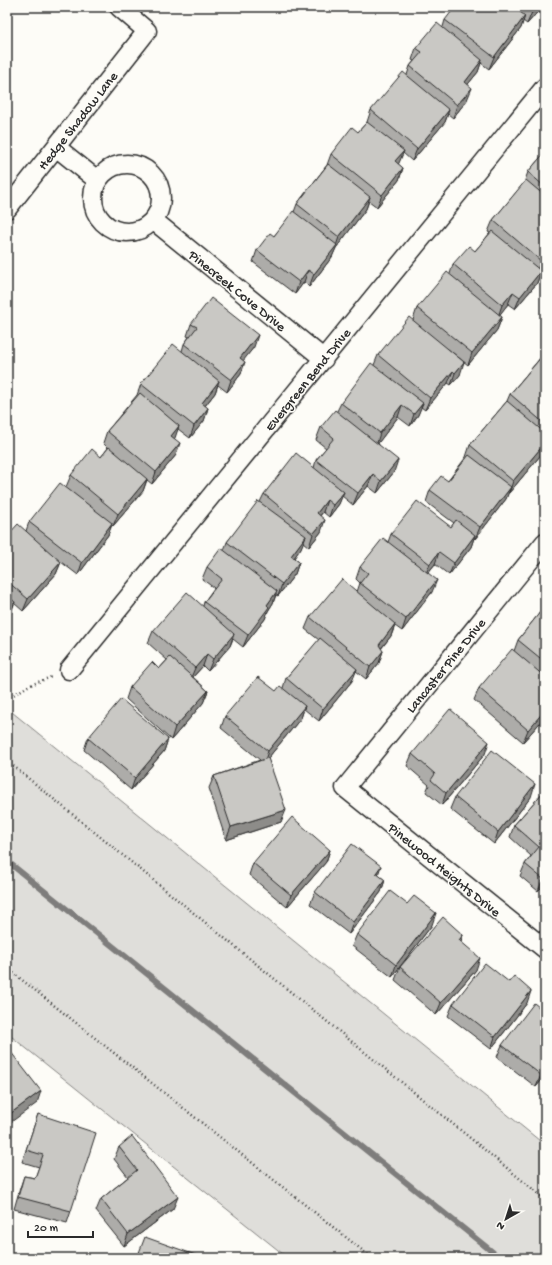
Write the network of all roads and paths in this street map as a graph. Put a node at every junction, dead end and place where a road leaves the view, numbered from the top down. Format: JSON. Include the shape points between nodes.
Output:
{"nodes":[{"id":1,"x":119,"y":7,"type":"edge"},
{"id":2,"x":545,"y":87,"type":"edge"},
{"id":3,"x":56,"y":147,"type":"junction"},
{"id":4,"x":97,"y":180,"type":"junction"},
{"id":5,"x":7,"y":208,"type":"edge"},
{"id":6,"x":153,"y":220,"type":"junction"},
{"id":7,"x":324,"y":359,"type":"junction"},
{"id":8,"x":545,"y":542,"type":"edge"},
{"id":9,"x":69,"y":670,"type":"joint"},
{"id":10,"x":7,"y":699,"type":"edge"},
{"id":11,"x":7,"y":761,"type":"edge"},
{"id":12,"x":345,"y":788,"type":"joint"},
{"id":13,"x":545,"y":950,"type":"edge"},
{"id":14,"x":7,"y":968,"type":"edge"},
{"id":15,"x":545,"y":1199,"type":"edge"},
{"id":16,"x":372,"y":1258,"type":"edge"}],
"edges":[{"from":1,"to":3,"type":"street","name":"Hedge Shadow Lane","via":[[147,31]]},
{"from":2,"to":7,"type":"street","name":"Evergreen Bend Drive"},
{"from":3,"to":4,"type":"street"},
{"from":3,"to":5,"type":"street","name":"Hedge Shadow Lane"},
{"from":4,"to":6,"type":"street","via":[[93,190],[93,202],[102,222],[112,229],[134,232]]},
{"from":4,"to":6,"type":"street","via":[[115,165],[126,163],[148,170],[160,189],[159,211]]},
{"from":6,"to":7,"type":"street","name":"Pinecreek Cove Drive"},
{"from":7,"to":9,"type":"street","name":"Evergreen Bend Drive"},
{"from":8,"to":12,"type":"street","name":"Lancaster Pine Drive"},
{"from":9,"to":10,"type":"path","via":[[28,686]]},
{"from":11,"to":15,"type":"path"},
{"from":12,"to":13,"type":"street","name":"Pinewood Heights Drive"},
{"from":14,"to":16,"type":"path"}]}
